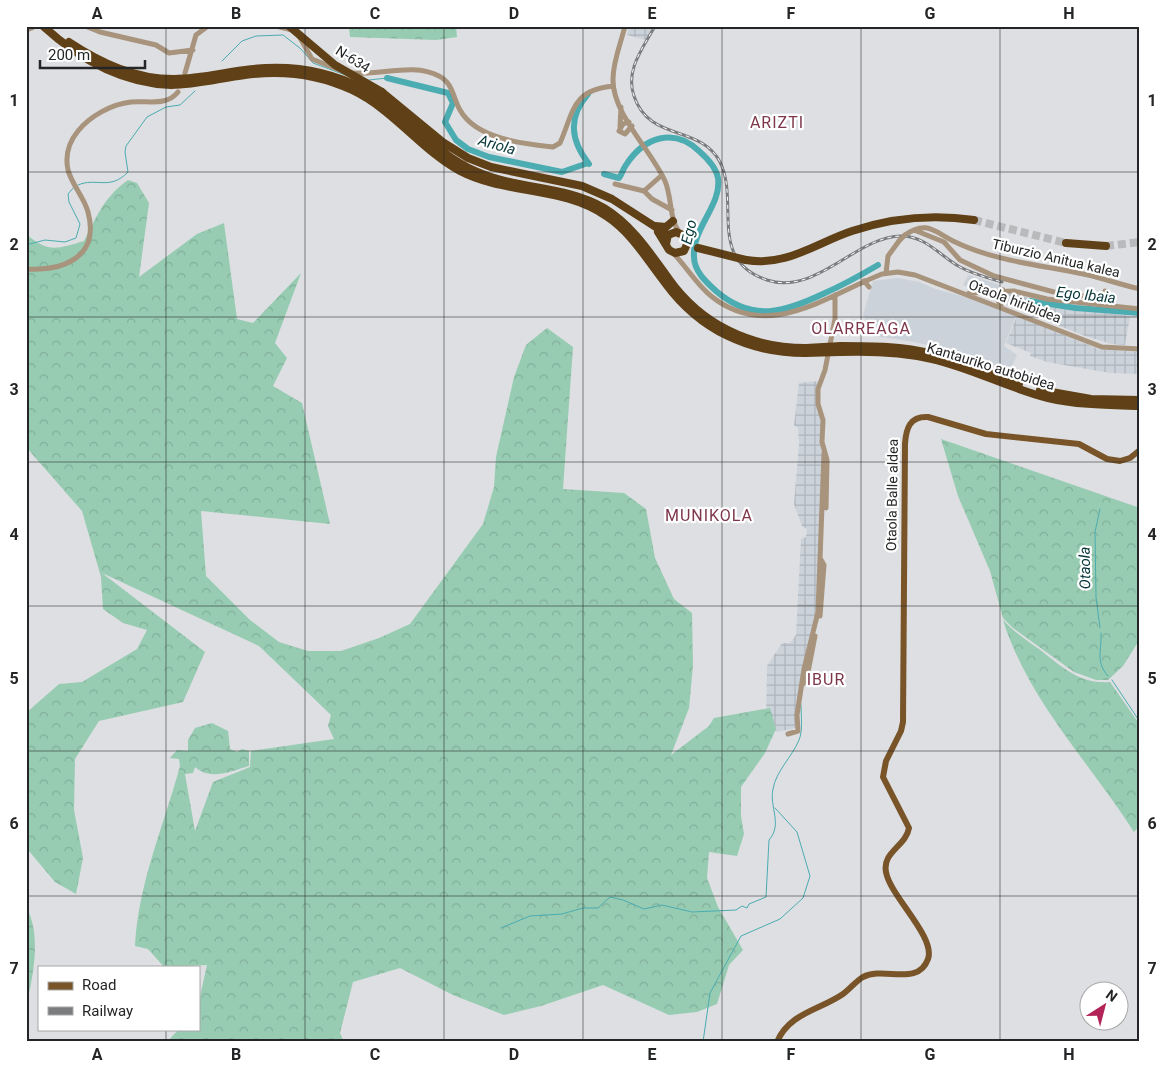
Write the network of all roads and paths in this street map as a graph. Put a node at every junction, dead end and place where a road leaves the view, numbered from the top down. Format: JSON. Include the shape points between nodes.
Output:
{"nodes":[{"id":1,"x":43,"y":26,"type":"edge"},
{"id":2,"x":49,"y":26,"type":"edge"},
{"id":3,"x":85,"y":26,"type":"edge"},
{"id":4,"x":208,"y":26,"type":"edge"},
{"id":5,"x":276,"y":26,"type":"edge"},
{"id":6,"x":288,"y":26,"type":"edge"},
{"id":7,"x":625,"y":26,"type":"edge"},
{"id":8,"x":192,"y":50,"type":"junction"},
{"id":9,"x":185,"y":73,"type":"dead end"},
{"id":10,"x":614,"y":86,"type":"junction"},
{"id":11,"x":178,"y":92,"type":"dead end"},
{"id":12,"x":621,"y":107,"type":"junction"},
{"id":13,"x":631,"y":124,"type":"junction"},
{"id":14,"x":620,"y":127,"type":"junction"},
{"id":15,"x":625,"y":134,"type":"junction"},
{"id":16,"x":640,"y":140,"type":"junction"},
{"id":17,"x":662,"y":176,"type":"junction"},
{"id":18,"x":615,"y":184,"type":"dead end"},
{"id":19,"x":644,"y":191,"type":"junction"},
{"id":20,"x":562,"y":194,"type":"junction"},
{"id":21,"x":672,"y":210,"type":"junction"},
{"id":22,"x":673,"y":220,"type":"junction"},
{"id":23,"x":974,"y":220,"type":"tunnel mouth"},
{"id":24,"x":647,"y":222,"type":"junction"},
{"id":25,"x":655,"y":228,"type":"junction"},
{"id":26,"x":921,"y":229,"type":"junction"},
{"id":27,"x":679,"y":232,"type":"junction"},
{"id":28,"x":669,"y":234,"type":"junction"},
{"id":29,"x":687,"y":238,"type":"junction"},
{"id":30,"x":1066,"y":243,"type":"tunnel mouth"},
{"id":31,"x":666,"y":244,"type":"junction"},
{"id":32,"x":1106,"y":246,"type":"tunnel mouth"},
{"id":33,"x":695,"y":247,"type":"junction"},
{"id":34,"x":682,"y":251,"type":"junction"},
{"id":35,"x":672,"y":252,"type":"junction"},
{"id":36,"x":681,"y":262,"type":"junction"},
{"id":37,"x":26,"y":269,"type":"edge"},
{"id":38,"x":884,"y":274,"type":"junction"},
{"id":39,"x":864,"y":281,"type":"junction"},
{"id":40,"x":942,"y":286,"type":"junction"},
{"id":41,"x":869,"y":287,"type":"dead end"},
{"id":42,"x":1140,"y":289,"type":"edge"},
{"id":43,"x":1004,"y":290,"type":"junction"},
{"id":44,"x":1105,"y":292,"type":"dead end"},
{"id":45,"x":835,"y":295,"type":"junction"},
{"id":46,"x":1001,"y":306,"type":"junction"},
{"id":47,"x":1140,"y":309,"type":"edge"},
{"id":48,"x":841,"y":349,"type":"junction"},
{"id":49,"x":1140,"y":349,"type":"edge"},
{"id":50,"x":1140,"y":400,"type":"edge"},
{"id":51,"x":1140,"y":406,"type":"edge"},
{"id":52,"x":1140,"y":450,"type":"edge"},
{"id":53,"x":788,"y":734,"type":"dead end"},
{"id":54,"x":777,"y":1042,"type":"edge"}],
"edges":[{"from":1,"to":20,"type":"highway","via":[[65,46],[94,64],[140,81],[185,84],[264,73],[297,74],[327,80],[375,103],[434,153],[460,170],[492,183]]},
{"from":2,"to":20,"type":"highway","via":[[97,60],[139,75],[181,79],[279,67],[328,75],[377,98],[463,166],[493,178]]},
{"from":3,"to":8,"type":"street","via":[[156,45],[169,53]]},
{"from":4,"to":8,"type":"street","via":[[196,35]]},
{"from":5,"to":10,"type":"street","via":[[294,31],[312,58],[329,68],[364,74],[420,70],[438,76],[451,86],[465,117],[480,129],[496,136],[542,146],[553,147],[560,143],[572,110],[583,95],[591,90]]},
{"from":6,"to":24,"type":"highway","name":"N-634","bridge":true,"via":[[335,64],[382,92],[444,143],[468,158],[499,169],[582,186],[612,199]]},
{"from":7,"to":10,"type":"street","via":[[614,67]]},
{"from":8,"to":9,"type":"street"},
{"from":10,"to":12,"type":"street"},
{"from":11,"to":37,"type":"street","via":[[168,100],[114,106],[79,129],[67,158],[72,182],[87,211],[88,245],[76,260],[39,270]]},
{"from":12,"to":13,"type":"street"},
{"from":12,"to":14,"type":"street"},
{"from":13,"to":14,"type":"street"},
{"from":13,"to":15,"type":"street"},
{"from":13,"to":16,"type":"street"},
{"from":14,"to":15,"type":"street","via":[[619,132]]},
{"from":15,"to":16,"type":"street"},
{"from":16,"to":17,"type":"street"},
{"from":17,"to":19,"type":"street"},
{"from":17,"to":21,"type":"street"},
{"from":18,"to":19,"type":"street"},
{"from":19,"to":21,"type":"street"},
{"from":20,"to":48,"type":"highway","name":"Kantauriko autobidea","bridge":true,"via":[[606,209],[622,221],[680,293],[710,320],[738,336],[806,350]]},
{"from":21,"to":22,"type":"street"},
{"from":22,"to":24,"type":"highway","via":[[663,228]]},
{"from":22,"to":27,"type":"street"},
{"from":22,"to":28,"type":"street"},
{"from":23,"to":33,"type":"highway","bridge":true,"via":[[944,217],[894,221],[852,231],[782,260],[766,262]]},
{"from":24,"to":25,"type":"highway","name":"N-634"},
{"from":25,"to":28,"type":"highway"},
{"from":25,"to":31,"type":"highway"},
{"from":26,"to":38,"type":"street","name":"Tiburzio Anitua kalea","bridge":true,"via":[[905,235],[890,251]]},
{"from":26,"to":42,"type":"street","name":"Tiburzio Anitua kalea","via":[[935,231],[968,248],[1008,260],[1088,275]]},
{"from":26,"to":44,"type":"street","name":"Tiburzio Anitua kalea","via":[[944,242],[960,260],[1005,280],[1054,292],[1104,299]]},
{"from":27,"to":28,"type":"highway"},
{"from":27,"to":29,"type":"highway"},
{"from":28,"to":31,"type":"highway"},
{"from":29,"to":33,"type":"highway"},
{"from":29,"to":34,"type":"highway","via":[[687,245]]},
{"from":30,"to":32,"type":"highway"},
{"from":31,"to":35,"type":"highway"},
{"from":33,"to":34,"type":"highway"},
{"from":34,"to":35,"type":"highway"},
{"from":34,"to":36,"type":"street"},
{"from":35,"to":36,"type":"street"},
{"from":36,"to":45,"type":"street","via":[[710,295],[746,315],[783,315]]},
{"from":38,"to":39,"type":"street"},
{"from":38,"to":40,"type":"street","name":"Otaola hiribidea","via":[[908,274]]},
{"from":39,"to":41,"type":"street"},
{"from":39,"to":45,"type":"street"},
{"from":40,"to":43,"type":"street","via":[[970,293]]},
{"from":40,"to":46,"type":"street","name":"Otaola hiribidea"},
{"from":43,"to":46,"type":"street","via":[[996,297]]},
{"from":43,"to":47,"type":"street","via":[[1047,299]]},
{"from":45,"to":53,"type":"street","via":[[835,319],[818,389],[827,460],[818,612],[807,654],[797,715],[798,731]]},
{"from":46,"to":49,"type":"street","name":"Otaola hiribidea","via":[[1102,347]]},
{"from":48,"to":50,"type":"highway","name":"Kantauriko autobidea","via":[[876,346],[908,349],[952,360],[1042,391]]},
{"from":48,"to":51,"type":"highway","name":"Kantauriko autobidea","via":[[933,359],[1049,398],[1077,403]]},
{"from":52,"to":54,"type":"main road","name":"Otaola Balle aldea","via":[[1120,461],[1107,459],[1079,444],[986,434],[928,417],[915,419],[909,424],[904,454],[903,722],[886,761],[883,777],[909,828],[904,842],[887,859],[886,874],[929,946],[929,958],[916,974],[864,976],[844,993],[795,1019],[786,1026]]}]}
